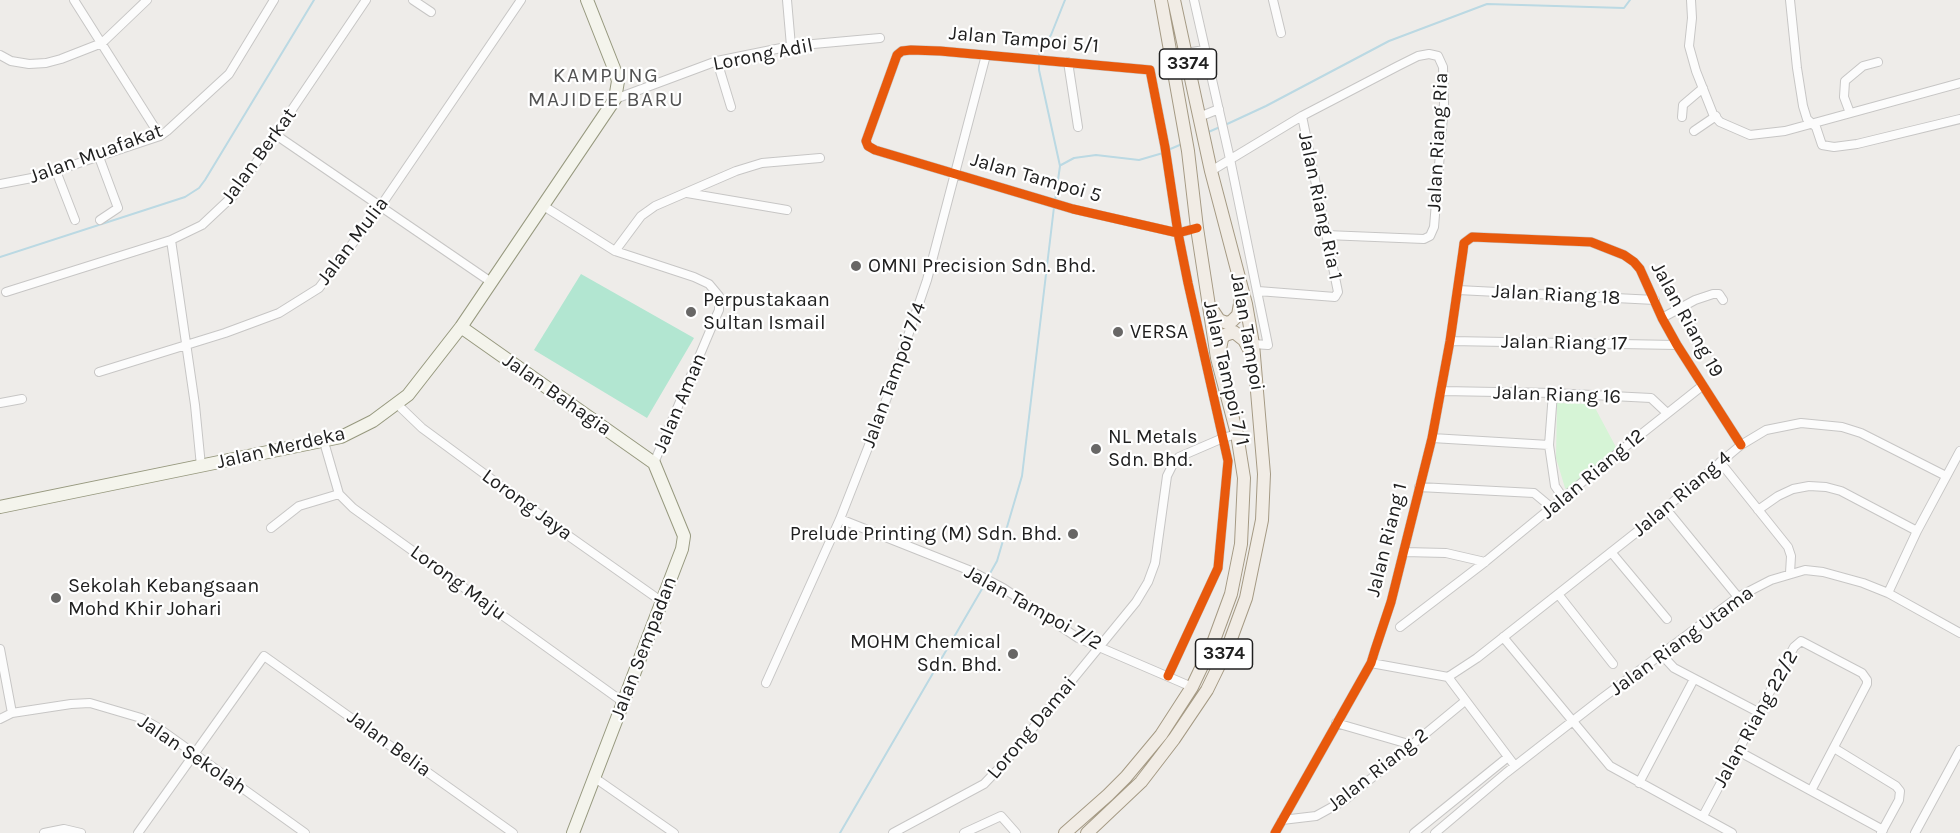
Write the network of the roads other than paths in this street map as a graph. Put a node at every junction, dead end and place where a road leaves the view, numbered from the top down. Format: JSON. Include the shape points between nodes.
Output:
{"nodes":[{"id":1,"x":74,"y":0,"type":"edge"},
{"id":2,"x":147,"y":0,"type":"edge"},
{"id":3,"x":274,"y":0,"type":"edge"},
{"id":4,"x":366,"y":0,"type":"edge"},
{"id":5,"x":413,"y":0,"type":"edge"},
{"id":6,"x":521,"y":0,"type":"edge"},
{"id":7,"x":587,"y":0,"type":"edge"},
{"id":8,"x":788,"y":0,"type":"edge"},
{"id":9,"x":1161,"y":0,"type":"edge"},
{"id":10,"x":1174,"y":0,"type":"edge"},
{"id":11,"x":1194,"y":0,"type":"edge"},
{"id":12,"x":1273,"y":0,"type":"edge"},
{"id":13,"x":1691,"y":0,"type":"edge"},
{"id":14,"x":1790,"y":0,"type":"edge"},
{"id":15,"x":431,"y":12,"type":"dead end"},
{"id":16,"x":1281,"y":33,"type":"dead end"},
{"id":17,"x":880,"y":38,"type":"dead end"},
{"id":18,"x":102,"y":43,"type":"junction"},
{"id":19,"x":791,"y":46,"type":"junction"},
{"id":20,"x":1205,"y":50,"type":"junction"},
{"id":21,"x":1185,"y":53,"type":"junction"},
{"id":22,"x":0,"y":55,"type":"edge"},
{"id":23,"x":986,"y":55,"type":"junction"},
{"id":24,"x":717,"y":61,"type":"junction"},
{"id":25,"x":1066,"y":62,"type":"junction"},
{"id":26,"x":1878,"y":62,"type":"dead end"},
{"id":27,"x":1150,"y":70,"type":"joint"},
{"id":28,"x":1960,"y":83,"type":"edge"},
{"id":29,"x":1703,"y":88,"type":"junction"},
{"id":30,"x":615,"y":99,"type":"junction"},
{"id":31,"x":731,"y":107,"type":"dead end"},
{"id":32,"x":1219,"y":109,"type":"junction"},
{"id":33,"x":1850,"y":113,"type":"junction"},
{"id":34,"x":1302,"y":116,"type":"junction"},
{"id":35,"x":1716,"y":116,"type":"junction"},
{"id":36,"x":1682,"y":117,"type":"dead end"},
{"id":37,"x":1960,"y":119,"type":"edge"},
{"id":38,"x":1201,"y":123,"type":"junction"},
{"id":39,"x":1811,"y":123,"type":"junction"},
{"id":40,"x":1078,"y":127,"type":"dead end"},
{"id":41,"x":1694,"y":131,"type":"dead end"},
{"id":42,"x":276,"y":135,"type":"junction"},
{"id":43,"x":160,"y":136,"type":"junction"},
{"id":44,"x":868,"y":146,"type":"joint"},
{"id":45,"x":99,"y":157,"type":"junction"},
{"id":46,"x":820,"y":159,"type":"dead end"},
{"id":47,"x":1230,"y":159,"type":"junction"},
{"id":48,"x":56,"y":171,"type":"junction"},
{"id":49,"x":1211,"y":171,"type":"junction"},
{"id":50,"x":956,"y":174,"type":"junction"},
{"id":51,"x":0,"y":184,"type":"edge"},
{"id":52,"x":686,"y":193,"type":"junction"},
{"id":53,"x":542,"y":205,"type":"junction"},
{"id":54,"x":380,"y":207,"type":"junction"},
{"id":55,"x":787,"y":210,"type":"dead end"},
{"id":56,"x":75,"y":219,"type":"dead end"},
{"id":57,"x":100,"y":220,"type":"dead end"},
{"id":58,"x":1197,"y":228,"type":"junction"},
{"id":59,"x":1178,"y":232,"type":"junction"},
{"id":60,"x":1326,"y":235,"type":"junction"},
{"id":61,"x":1472,"y":237,"type":"joint"},
{"id":62,"x":171,"y":240,"type":"junction"},
{"id":63,"x":615,"y":251,"type":"junction"},
{"id":64,"x":490,"y":282,"type":"junction"},
{"id":65,"x":1458,"y":290,"type":"junction"},
{"id":66,"x":1242,"y":291,"type":"junction"},
{"id":67,"x":1258,"y":291,"type":"junction"},
{"id":68,"x":6,"y":292,"type":"dead end"},
{"id":69,"x":1191,"y":300,"type":"junction"},
{"id":70,"x":1207,"y":300,"type":"junction"},
{"id":71,"x":1655,"y":300,"type":"junction"},
{"id":72,"x":1723,"y":300,"type":"dead end"},
{"id":73,"x":1662,"y":318,"type":"junction"},
{"id":74,"x":461,"y":327,"type":"junction"},
{"id":75,"x":1450,"y":340,"type":"junction"},
{"id":76,"x":1253,"y":344,"type":"junction"},
{"id":77,"x":187,"y":345,"type":"junction"},
{"id":78,"x":1677,"y":345,"type":"junction"},
{"id":79,"x":1256,"y":367,"type":"junction"},
{"id":80,"x":1219,"y":370,"type":"junction"},
{"id":81,"x":99,"y":372,"type":"dead end"},
{"id":82,"x":1702,"y":387,"type":"junction"},
{"id":83,"x":1442,"y":392,"type":"junction"},
{"id":84,"x":1553,"y":393,"type":"junction"},
{"id":85,"x":22,"y":399,"type":"dead end"},
{"id":86,"x":0,"y":403,"type":"edge"},
{"id":87,"x":397,"y":404,"type":"junction"},
{"id":88,"x":1667,"y":413,"type":"junction"},
{"id":89,"x":1237,"y":434,"type":"junction"},
{"id":90,"x":1223,"y":438,"type":"junction"},
{"id":91,"x":1432,"y":438,"type":"junction"},
{"id":92,"x":324,"y":441,"type":"junction"},
{"id":93,"x":1549,"y":445,"type":"junction"},
{"id":94,"x":1741,"y":445,"type":"junction"},
{"id":95,"x":1960,"y":451,"type":"edge"},
{"id":96,"x":1720,"y":462,"type":"junction"},
{"id":97,"x":654,"y":463,"type":"junction"},
{"id":98,"x":201,"y":466,"type":"junction"},
{"id":99,"x":1946,"y":476,"type":"junction"},
{"id":100,"x":1419,"y":487,"type":"junction"},
{"id":101,"x":339,"y":494,"type":"junction"},
{"id":102,"x":1564,"y":499,"type":"junction"},
{"id":103,"x":0,"y":507,"type":"edge"},
{"id":104,"x":1552,"y":508,"type":"junction"},
{"id":105,"x":1666,"y":508,"type":"junction"},
{"id":106,"x":1758,"y":510,"type":"junction"},
{"id":107,"x":840,"y":519,"type":"junction"},
{"id":108,"x":271,"y":528,"type":"dead end"},
{"id":109,"x":1917,"y":531,"type":"junction"},
{"id":110,"x":1404,"y":552,"type":"junction"},
{"id":111,"x":1611,"y":552,"type":"junction"},
{"id":112,"x":1485,"y":562,"type":"junction"},
{"id":113,"x":1790,"y":573,"type":"junction"},
{"id":114,"x":1888,"y":593,"type":"junction"},
{"id":115,"x":1558,"y":594,"type":"junction"},
{"id":116,"x":1738,"y":597,"type":"junction"},
{"id":117,"x":661,"y":601,"type":"junction"},
{"id":118,"x":1667,"y":619,"type":"dead end"},
{"id":119,"x":1400,"y":627,"type":"dead end"},
{"id":120,"x":1960,"y":633,"type":"edge"},
{"id":121,"x":1503,"y":637,"type":"junction"},
{"id":122,"x":1100,"y":647,"type":"junction"},
{"id":123,"x":0,"y":649,"type":"edge"},
{"id":124,"x":1661,"y":654,"type":"junction"},
{"id":125,"x":1371,"y":663,"type":"junction"},
{"id":126,"x":1613,"y":664,"type":"dead end"},
{"id":127,"x":1168,"y":676,"type":"junction"},
{"id":128,"x":1448,"y":677,"type":"junction"},
{"id":129,"x":1694,"y":679,"type":"junction"},
{"id":130,"x":766,"y":683,"type":"dead end"},
{"id":131,"x":1192,"y":687,"type":"junction"},
{"id":132,"x":1465,"y":701,"type":"junction"},
{"id":133,"x":623,"y":702,"type":"junction"},
{"id":134,"x":1758,"y":712,"type":"junction"},
{"id":135,"x":12,"y":713,"type":"junction"},
{"id":136,"x":0,"y":719,"type":"edge"},
{"id":137,"x":1573,"y":721,"type":"junction"},
{"id":138,"x":1336,"y":723,"type":"junction"},
{"id":139,"x":1412,"y":745,"type":"junction"},
{"id":140,"x":1834,"y":748,"type":"junction"},
{"id":141,"x":1960,"y":750,"type":"edge"},
{"id":142,"x":1738,"y":751,"type":"junction"},
{"id":143,"x":195,"y":754,"type":"junction"},
{"id":144,"x":1508,"y":757,"type":"junction"},
{"id":145,"x":1515,"y":766,"type":"junction"},
{"id":146,"x":594,"y":778,"type":"junction"},
{"id":147,"x":1639,"y":783,"type":"junction"},
{"id":148,"x":1812,"y":789,"type":"junction"},
{"id":149,"x":1437,"y":815,"type":"junction"},
{"id":150,"x":1702,"y":816,"type":"junction"},
{"id":151,"x":1282,"y":820,"type":"junction"},
{"id":152,"x":1445,"y":825,"type":"junction"},
{"id":153,"x":1882,"y":831,"type":"edge"},
{"id":154,"x":44,"y":833,"type":"edge"},
{"id":155,"x":81,"y":833,"type":"edge"},
{"id":156,"x":138,"y":833,"type":"edge"},
{"id":157,"x":305,"y":833,"type":"edge"},
{"id":158,"x":513,"y":833,"type":"edge"},
{"id":159,"x":573,"y":833,"type":"edge"},
{"id":160,"x":674,"y":833,"type":"edge"},
{"id":161,"x":893,"y":833,"type":"edge"},
{"id":162,"x":964,"y":833,"type":"edge"},
{"id":163,"x":1016,"y":833,"type":"edge"},
{"id":164,"x":1065,"y":833,"type":"edge"},
{"id":165,"x":1087,"y":833,"type":"edge"},
{"id":166,"x":1275,"y":833,"type":"edge"},
{"id":167,"x":1414,"y":833,"type":"edge"},
{"id":168,"x":1435,"y":833,"type":"edge"},
{"id":169,"x":1732,"y":833,"type":"edge"},
{"id":170,"x":1915,"y":833,"type":"edge"}],
"edges":[{"from":1,"to":18,"type":"street"},
{"from":2,"to":18,"type":"street"},
{"from":3,"to":43,"type":"street","name":"Jalan Muafakat","via":[[229,74]]},
{"from":4,"to":42,"type":"street","name":"Jalan Berkat"},
{"from":5,"to":15,"type":"street"},
{"from":6,"to":54,"type":"street","name":"Jalan Mulia"},
{"from":7,"to":30,"type":"street","via":[[618,81]]},
{"from":8,"to":19,"type":"street"},
{"from":9,"to":58,"type":"main road","name":"Jalan Tampoi","number":"3374","via":[[1185,132]]},
{"from":10,"to":21,"type":"main road","name":"Jalan Tampoi","number":"3374"},
{"from":11,"to":20,"type":"street"},
{"from":12,"to":16,"type":"street"},
{"from":13,"to":29,"type":"street","via":[[1689,46]]},
{"from":14,"to":39,"type":"street","via":[[1800,91]]},
{"from":17,"to":19,"type":"street","name":"Lorong Adil"},
{"from":18,"to":22,"type":"street","via":[[46,63],[11,61]]},
{"from":18,"to":43,"type":"street"},
{"from":19,"to":24,"type":"street","name":"Lorong Adil"},
{"from":20,"to":21,"type":"street"},
{"from":20,"to":32,"type":"street"},
{"from":21,"to":38,"type":"main road","name":"Jalan Tampoi","number":"3374"},
{"from":23,"to":25,"type":"street","name":"Jalan Tampoi 5/1"},
{"from":23,"to":44,"type":"street","name":"Jalan Tampoi 5/1","via":[[902,51],[897,55],[866,141]]},
{"from":23,"to":50,"type":"street","name":"Jalan Tampoi 7/4"},
{"from":24,"to":30,"type":"street","name":"Lorong Adil"},
{"from":24,"to":31,"type":"street"},
{"from":25,"to":27,"type":"street","name":"Jalan Tampoi 5/1"},
{"from":25,"to":40,"type":"street"},
{"from":26,"to":33,"type":"street","via":[[1863,66],[1845,81],[1844,97]]},
{"from":27,"to":59,"type":"street","name":"Jalan Tampoi 7/1"},
{"from":28,"to":33,"type":"street"},
{"from":29,"to":35,"type":"street"},
{"from":29,"to":36,"type":"street","via":[[1683,105]]},
{"from":30,"to":53,"type":"street","name":"Jalan Merdeka"},
{"from":32,"to":38,"type":"street"},
{"from":32,"to":47,"type":"street"},
{"from":33,"to":39,"type":"street"},
{"from":34,"to":47,"type":"street","name":"Jalan Riang Ria"},
{"from":34,"to":60,"type":"street","name":"Jalan Riang Ria 1"},
{"from":34,"to":60,"type":"street","name":"Jalan Riang Ria","via":[[1418,56],[1440,58],[1444,104],[1434,227],[1430,236],[1424,239]]},
{"from":35,"to":39,"type":"street","via":[[1720,122],[1750,135]]},
{"from":35,"to":41,"type":"street"},
{"from":37,"to":39,"type":"street","via":[[1834,147],[1822,145]]},
{"from":38,"to":49,"type":"main road","name":"Jalan Tampoi","number":"3374"},
{"from":42,"to":54,"type":"street"},
{"from":42,"to":62,"type":"street","name":"Jalan Berkat","via":[[235,194],[202,225]]},
{"from":43,"to":45,"type":"street","name":"Jalan Muafakat"},
{"from":44,"to":50,"type":"street","name":"Jalan Tampoi 5"},
{"from":45,"to":48,"type":"street","name":"Jalan Muafakat"},
{"from":45,"to":57,"type":"street","via":[[118,208]]},
{"from":46,"to":52,"type":"street","via":[[762,164]]},
{"from":47,"to":49,"type":"street","name":"Jalan Riang Ria"},
{"from":47,"to":67,"type":"street"},
{"from":48,"to":51,"type":"street","name":"Jalan Muafakat"},
{"from":48,"to":56,"type":"street"},
{"from":49,"to":66,"type":"main road","name":"Jalan Tampoi","number":"3374"},
{"from":50,"to":59,"type":"street","name":"Jalan Tampoi 5","via":[[1063,206]]},
{"from":50,"to":107,"type":"street","name":"Jalan Tampoi 7/4","via":[[914,322]]},
{"from":52,"to":55,"type":"street"},
{"from":52,"to":63,"type":"street","via":[[641,216]]},
{"from":53,"to":63,"type":"street","name":"Jalan Aman"},
{"from":53,"to":64,"type":"street","name":"Jalan Merdeka"},
{"from":54,"to":64,"type":"street"},
{"from":54,"to":77,"type":"street","name":"Jalan Mulia","via":[[327,280],[304,298],[279,312]]},
{"from":58,"to":59,"type":"street","name":"Jalan Tampoi 5"},
{"from":58,"to":70,"type":"main road","name":"Jalan Tampoi","number":"3374"},
{"from":59,"to":69,"type":"street","name":"Jalan Tampoi 7/1"},
{"from":60,"to":67,"type":"street","name":"Jalan Riang Ria 1","via":[[1337,295]]},
{"from":61,"to":65,"type":"street","name":"Jalan Riang 1","via":[[1464,243]]},
{"from":61,"to":71,"type":"street","name":"Jalan Riang 19","via":[[1591,242],[1634,262]]},
{"from":62,"to":68,"type":"street","name":"Jalan Berkat"},
{"from":62,"to":77,"type":"street"},
{"from":63,"to":97,"type":"street","name":"Jalan Aman","via":[[702,280],[716,290],[720,301]]},
{"from":64,"to":74,"type":"street","name":"Jalan Merdeka"},
{"from":65,"to":71,"type":"street","name":"Jalan Riang 18"},
{"from":65,"to":75,"type":"street","name":"Jalan Riang 1"},
{"from":66,"to":70,"type":"main road","via":[[1238,315],[1227,323],[1217,318]]},
{"from":66,"to":76,"type":"main road","name":"Jalan Tampoi","number":"3374"},
{"from":67,"to":76,"type":"street","via":[[1268,345]]},
{"from":69,"to":70,"type":"street"},
{"from":69,"to":90,"type":"street","name":"Jalan Tampoi 7/1"},
{"from":70,"to":80,"type":"main road","name":"Jalan Tampoi","number":"3374"},
{"from":71,"to":73,"type":"street","name":"Jalan Riang 19"},
{"from":72,"to":73,"type":"street","via":[[1719,294],[1713,294]]},
{"from":73,"to":78,"type":"street","name":"Jalan Riang 19"},
{"from":74,"to":87,"type":"street","name":"Jalan Merdeka","via":[[419,383]]},
{"from":74,"to":97,"type":"street","name":"Jalan Bahagia"},
{"from":75,"to":78,"type":"street","name":"Jalan Riang 17"},
{"from":75,"to":83,"type":"street","name":"Jalan Riang 1"},
{"from":76,"to":79,"type":"main road","name":"Jalan Tampoi","number":"3374"},
{"from":77,"to":81,"type":"street","name":"Jalan Mulia"},
{"from":77,"to":98,"type":"street"},
{"from":78,"to":82,"type":"street","name":"Jalan Riang 19"},
{"from":79,"to":80,"type":"main road","via":[[1244,340],[1234,332],[1225,335],[1219,345]]},
{"from":79,"to":165,"type":"main road","name":"Jalan Tampoi","number":"3374","via":[[1264,486],[1262,520],[1246,598],[1228,648],[1207,690],[1174,740],[1141,782]]},
{"from":80,"to":89,"type":"main road","name":"Jalan Tampoi","number":"3374"},
{"from":82,"to":88,"type":"street","name":"Jalan Riang 12"},
{"from":82,"to":94,"type":"street","name":"Jalan Riang 19"},
{"from":83,"to":84,"type":"street","name":"Jalan Riang 16"},
{"from":83,"to":91,"type":"street","name":"Jalan Riang 1"},
{"from":84,"to":88,"type":"street","name":"Jalan Riang 16","via":[[1651,398]]},
{"from":84,"to":93,"type":"street"},
{"from":85,"to":86,"type":"street"},
{"from":87,"to":92,"type":"street","name":"Jalan Merdeka","via":[[355,432]]},
{"from":87,"to":117,"type":"street","name":"Lorong Jaya","via":[[422,428]]},
{"from":88,"to":102,"type":"street","name":"Jalan Riang 12"},
{"from":89,"to":90,"type":"street"},
{"from":89,"to":131,"type":"main road","name":"Jalan Tampoi","number":"3374","via":[[1244,478],[1241,544],[1231,594]]},
{"from":90,"to":122,"type":"street","name":"Lorong Damai","via":[[1174,462],[1167,476],[1155,563],[1148,582]]},
{"from":90,"to":127,"type":"street","name":"Jalan Tampoi 7/1","via":[[1228,461],[1218,568]]},
{"from":91,"to":93,"type":"street"},
{"from":91,"to":100,"type":"street","name":"Jalan Riang 1"},
{"from":92,"to":98,"type":"street","name":"Jalan Merdeka"},
{"from":92,"to":101,"type":"street"},
{"from":93,"to":102,"type":"street","via":[[1555,486]]},
{"from":94,"to":96,"type":"street","name":"Jalan Riang 4"},
{"from":94,"to":99,"type":"street","name":"Jalan Riang 4","via":[[1766,430],[1801,423],[1822,424],[1861,433]]},
{"from":95,"to":99,"type":"street"},
{"from":96,"to":105,"type":"street","name":"Jalan Riang 4"},
{"from":96,"to":106,"type":"street"},
{"from":97,"to":117,"type":"street","name":"Jalan Sempadan","via":[[684,536]]},
{"from":98,"to":103,"type":"street","name":"Jalan Merdeka"},
{"from":99,"to":109,"type":"street"},
{"from":100,"to":104,"type":"street","via":[[1534,493]]},
{"from":100,"to":110,"type":"street","name":"Jalan Riang 1"},
{"from":101,"to":108,"type":"street","via":[[299,506]]},
{"from":101,"to":133,"type":"street","name":"Lorong Maju","via":[[353,508]]},
{"from":102,"to":104,"type":"street","name":"Jalan Riang 12"},
{"from":104,"to":112,"type":"street","name":"Jalan Riang 12"},
{"from":105,"to":111,"type":"street","name":"Jalan Riang 4"},
{"from":105,"to":116,"type":"street"},
{"from":106,"to":109,"type":"street","via":[[1793,489],[1826,487]]},
{"from":106,"to":113,"type":"street","via":[[1790,552]]},
{"from":107,"to":122,"type":"street","name":"Jalan Tampoi 7/2","via":[[971,571],[1078,638]]},
{"from":107,"to":130,"type":"street","name":"Jalan Tampoi 7/4"},
{"from":109,"to":114,"type":"street"},
{"from":110,"to":112,"type":"street","via":[[1446,553]]},
{"from":110,"to":125,"type":"street","name":"Jalan Riang 1"},
{"from":111,"to":115,"type":"street","name":"Jalan Riang 4"},
{"from":111,"to":118,"type":"street"},
{"from":112,"to":119,"type":"street","name":"Jalan Riang 12"},
{"from":113,"to":114,"type":"street","name":"Jalan Riang Utama","via":[[1823,572]]},
{"from":113,"to":116,"type":"street","name":"Jalan Riang Utama"},
{"from":114,"to":120,"type":"street","name":"Jalan Riang Utama"},
{"from":115,"to":121,"type":"street","name":"Jalan Riang 4"},
{"from":115,"to":126,"type":"street"},
{"from":116,"to":124,"type":"street","name":"Jalan Riang Utama"},
{"from":117,"to":133,"type":"street","name":"Jalan Sempadan"},
{"from":121,"to":128,"type":"street","name":"Jalan Riang 4"},
{"from":121,"to":137,"type":"street"},
{"from":122,"to":127,"type":"street","name":"Jalan Tampoi 7/2"},
{"from":122,"to":161,"type":"street","name":"Lorong Damai","via":[[984,784]]},
{"from":123,"to":135,"type":"street"},
{"from":124,"to":129,"type":"street","via":[[1674,668]]},
{"from":124,"to":137,"type":"street","name":"Jalan Riang Utama"},
{"from":125,"to":128,"type":"street"},
{"from":125,"to":138,"type":"street","name":"Jalan Riang 1"},
{"from":127,"to":131,"type":"street","name":"Jalan Tampoi 7/2"},
{"from":128,"to":132,"type":"street"},
{"from":129,"to":134,"type":"street"},
{"from":129,"to":147,"type":"street"},
{"from":131,"to":164,"type":"main road","name":"Jalan Tampoi","number":"3374","via":[[1161,735],[1126,777]]},
{"from":132,"to":139,"type":"street","name":"Jalan Riang 2"},
{"from":132,"to":144,"type":"street"},
{"from":133,"to":146,"type":"street","name":"Jalan Sempadan"},
{"from":134,"to":140,"type":"street","name":"Jalan Riang 22/2","via":[[1794,647],[1805,642],[1862,673],[1867,680]]},
{"from":134,"to":142,"type":"street","name":"Jalan Riang 22/2"},
{"from":135,"to":136,"type":"street","name":"Jalan Sekolah"},
{"from":135,"to":143,"type":"street","name":"Jalan Sekolah","via":[[90,703],[141,718]]},
{"from":137,"to":145,"type":"street","name":"Jalan Riang Utama"},
{"from":137,"to":147,"type":"street","via":[[1610,766]]},
{"from":138,"to":139,"type":"street"},
{"from":138,"to":151,"type":"street","name":"Jalan Riang 1"},
{"from":139,"to":151,"type":"street","name":"Jalan Riang 2","via":[[1345,800],[1316,816]]},
{"from":140,"to":148,"type":"street","name":"Jalan Riang 22/2"},
{"from":140,"to":153,"type":"street","via":[[1900,791]]},
{"from":141,"to":170,"type":"street"},
{"from":142,"to":148,"type":"street"},
{"from":142,"to":150,"type":"street","name":"Jalan Riang 22/2"},
{"from":143,"to":156,"type":"street"},
{"from":143,"to":157,"type":"street","name":"Jalan Sekolah"},
{"from":143,"to":158,"type":"street","name":"Jalan Belia","via":[[264,656]]},
{"from":144,"to":145,"type":"street"},
{"from":144,"to":149,"type":"street"},
{"from":145,"to":152,"type":"street","name":"Jalan Riang Utama"},
{"from":146,"to":159,"type":"street","name":"Jalan Sempadan"},
{"from":146,"to":160,"type":"street"},
{"from":147,"to":150,"type":"street"},
{"from":148,"to":153,"type":"street"},
{"from":149,"to":152,"type":"street"},
{"from":149,"to":167,"type":"street"},
{"from":150,"to":169,"type":"street"},
{"from":151,"to":166,"type":"street","name":"Jalan Riang 1"},
{"from":152,"to":168,"type":"street","name":"Jalan Riang Utama"},
{"from":154,"to":155,"type":"street","via":[[64,829]]},
{"from":162,"to":163,"type":"street","via":[[1001,816]]}]}
